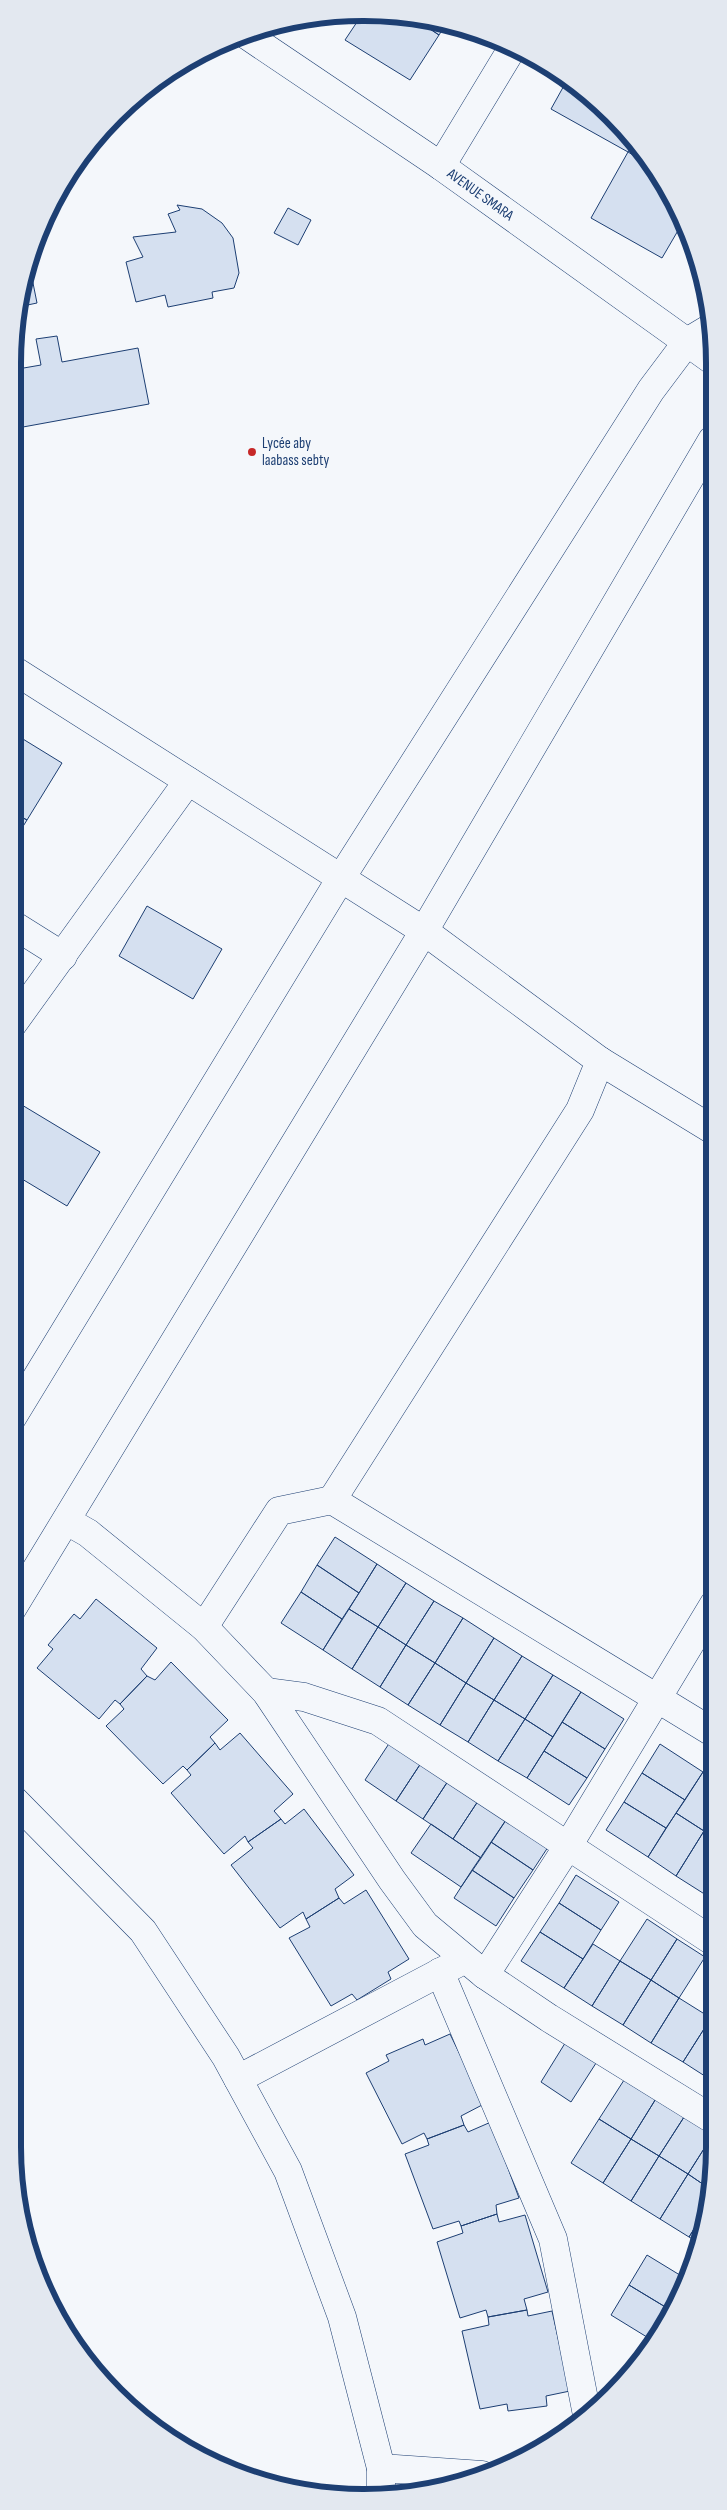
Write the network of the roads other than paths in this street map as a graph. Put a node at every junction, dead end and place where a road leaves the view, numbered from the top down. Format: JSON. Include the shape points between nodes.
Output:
{"nodes":[{"id":1,"x":253,"y":39,"type":"edge"},
{"id":2,"x":509,"y":54,"type":"edge"},
{"id":3,"x":441,"y":166,"type":"junction"},
{"id":4,"x":704,"y":332,"type":"edge"},
{"id":5,"x":687,"y":342,"type":"junction"},
{"id":6,"x":706,"y":355,"type":"edge"},
{"id":7,"x":706,"y":450,"type":"edge"},
{"id":8,"x":21,"y":675,"type":"edge"},
{"id":9,"x":188,"y":782,"type":"junction"},
{"id":10,"x":341,"y":878,"type":"junction"},
{"id":11,"x":21,"y":930,"type":"edge"},
{"id":12,"x":424,"y":931,"type":"junction"},
{"id":13,"x":63,"y":956,"type":"junction"},
{"id":14,"x":21,"y":1013,"type":"edge"},
{"id":15,"x":600,"y":1061,"type":"junction"},
{"id":16,"x":706,"y":1126,"type":"edge"},
{"id":17,"x":21,"y":1403,"type":"edge"},
{"id":18,"x":332,"y":1500,"type":"junction"},
{"id":19,"x":67,"y":1521,"type":"junction"},
{"id":20,"x":21,"y":1595,"type":"edge"},
{"id":21,"x":706,"y":1617,"type":"edge"},
{"id":22,"x":204,"y":1628,"type":"junction"},
{"id":23,"x":266,"y":1692,"type":"junction"},
{"id":24,"x":658,"y":1697,"type":"junction"},
{"id":25,"x":706,"y":1728,"type":"edge"},
{"id":26,"x":21,"y":1807,"type":"edge"},
{"id":27,"x":568,"y":1846,"type":"junction"},
{"id":28,"x":706,"y":1937,"type":"edge"},
{"id":29,"x":476,"y":1967,"type":"junction"},
{"id":30,"x":440,"y":1972,"type":"junction"},
{"id":31,"x":238,"y":2079,"type":"junction"},
{"id":32,"x":706,"y":2115,"type":"edge"},
{"id":33,"x":585,"y":2407,"type":"edge"},
{"id":34,"x":454,"y":2476,"type":"edge"},
{"id":35,"x":381,"y":2480,"type":"edge"}],
"edges":[{"from":1,"to":3,"type":"street","name":"AVENUE SMARA"},
{"from":2,"to":3,"type":"street"},
{"from":3,"to":5,"type":"street","name":"AVENUE SMARA"},
{"from":4,"to":5,"type":"street"},
{"from":5,"to":6,"type":"street","name":"AVENUE SMARA"},
{"from":5,"to":10,"type":"street","via":[[651,390]]},
{"from":7,"to":12,"type":"street"},
{"from":8,"to":9,"type":"street"},
{"from":9,"to":10,"type":"street"},
{"from":9,"to":13,"type":"street"},
{"from":10,"to":12,"type":"street"},
{"from":10,"to":17,"type":"street"},
{"from":11,"to":13,"type":"street"},
{"from":12,"to":15,"type":"street"},
{"from":12,"to":19,"type":"street"},
{"from":13,"to":14,"type":"street"},
{"from":15,"to":16,"type":"street"},
{"from":15,"to":18,"type":"street","via":[[580,1110]]},
{"from":18,"to":22,"type":"street","via":[[279,1512]]},
{"from":18,"to":24,"type":"street"},
{"from":19,"to":20,"type":"street"},
{"from":19,"to":22,"type":"street","via":[[88,1533]]},
{"from":21,"to":24,"type":"street"},
{"from":22,"to":23,"type":"street"},
{"from":23,"to":27,"type":"street","via":[[312,1700],[378,1721]]},
{"from":23,"to":29,"type":"street","via":[[420,1917]]},
{"from":24,"to":25,"type":"street"},
{"from":24,"to":27,"type":"street"},
{"from":26,"to":31,"type":"street","via":[[143,1932]]},
{"from":27,"to":28,"type":"street"},
{"from":27,"to":29,"type":"street"},
{"from":29,"to":30,"type":"street"},
{"from":29,"to":32,"type":"street","via":[[549,2018]]},
{"from":30,"to":31,"type":"street"},
{"from":30,"to":33,"type":"street","via":[[553,2238]]},
{"from":31,"to":35,"type":"street","via":[[288,2172],[342,2317]]},
{"from":34,"to":35,"type":"street"}]}
